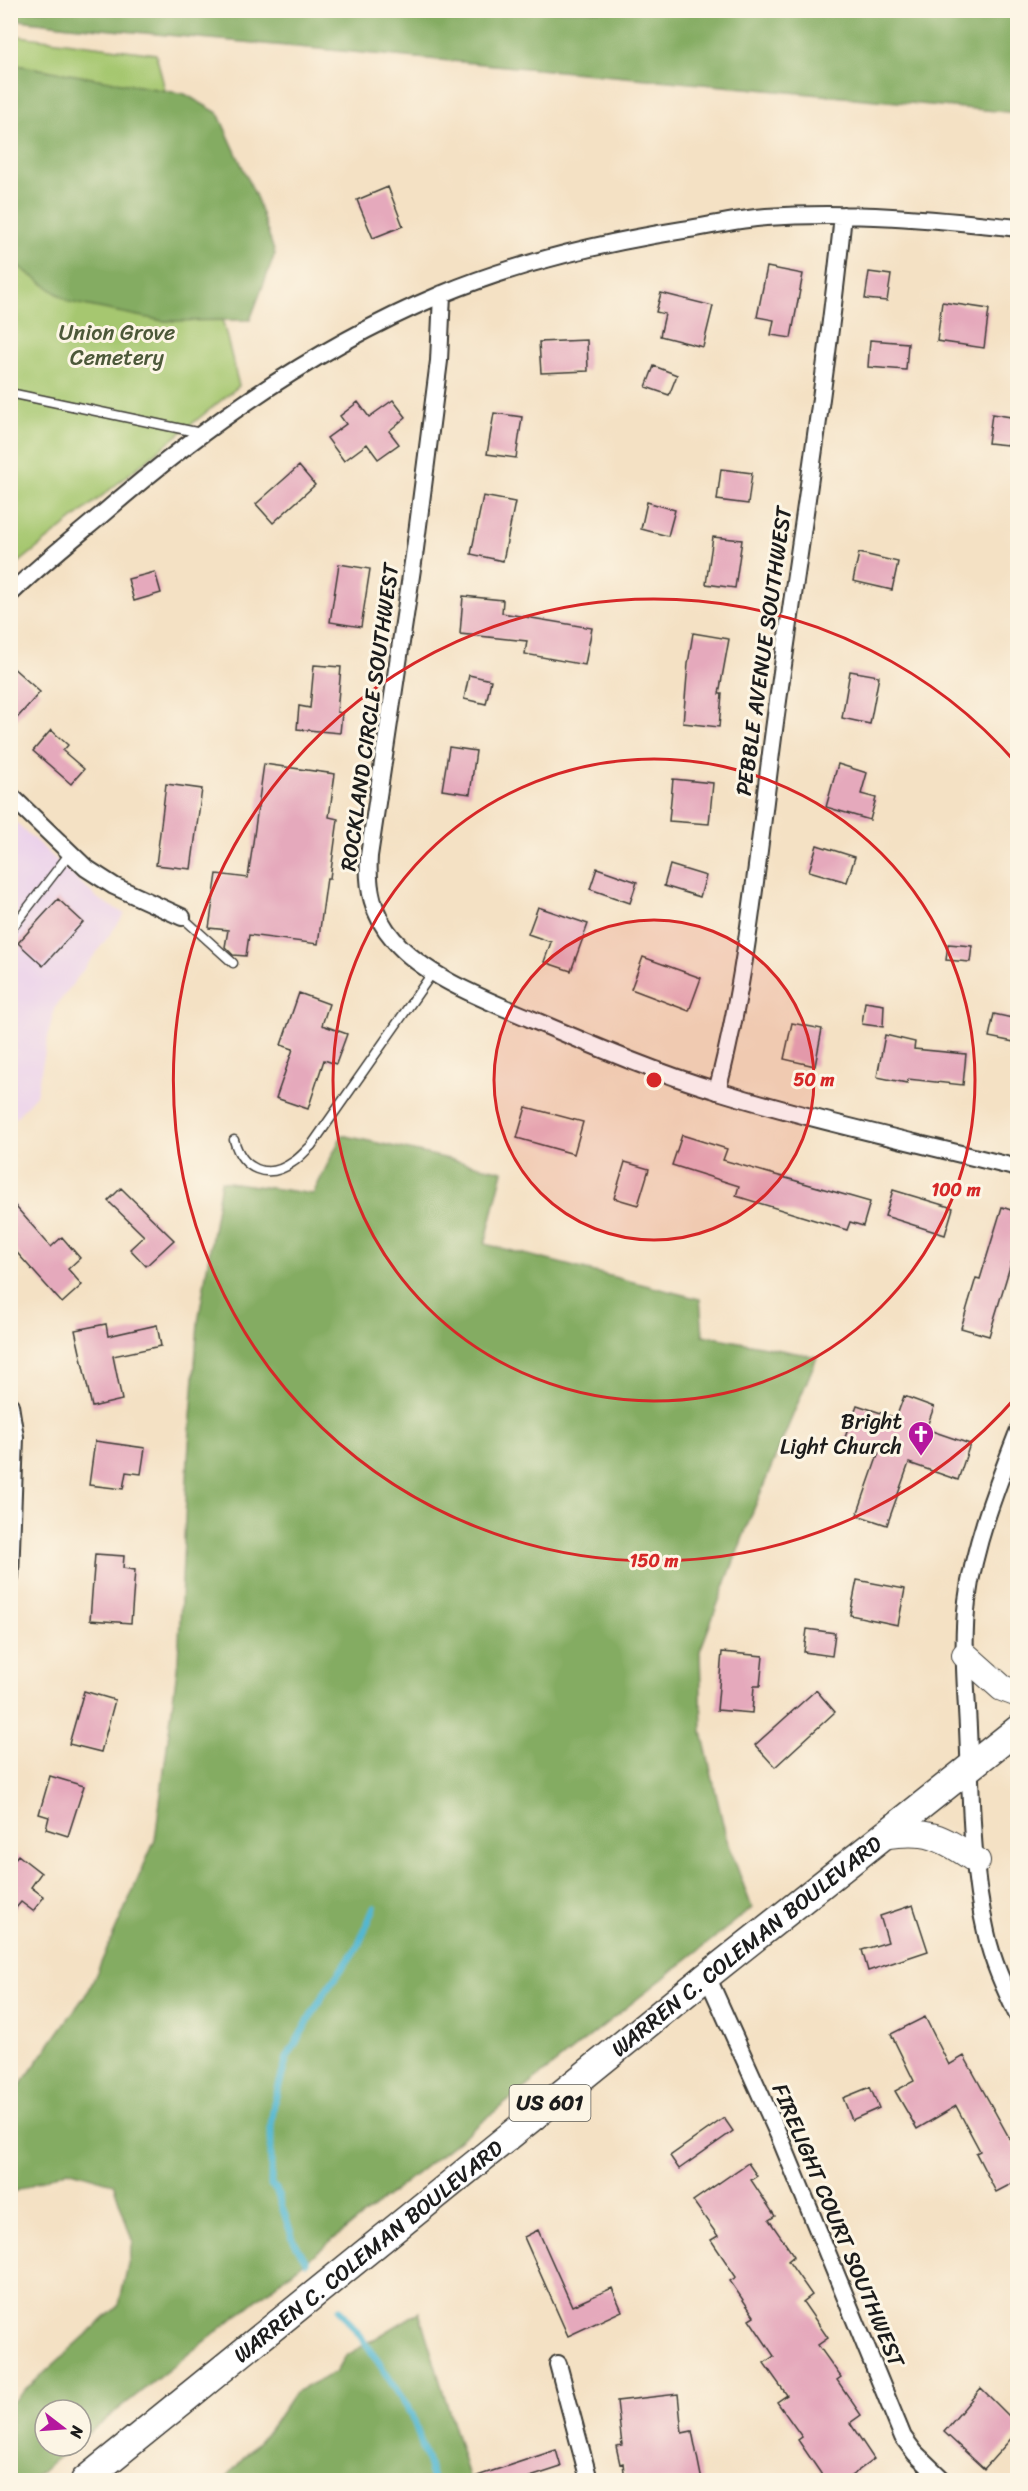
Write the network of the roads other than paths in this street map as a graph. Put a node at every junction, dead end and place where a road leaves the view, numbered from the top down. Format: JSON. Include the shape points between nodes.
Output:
{"nodes":[{"id":1,"x":843,"y":215,"type":"junction"},
{"id":2,"x":1017,"y":228,"type":"edge"},
{"id":3,"x":442,"y":294,"type":"junction"},
{"id":4,"x":10,"y":393,"type":"edge"},
{"id":5,"x":201,"y":433,"type":"junction"},
{"id":6,"x":10,"y":594,"type":"edge"},
{"id":7,"x":10,"y":795,"type":"edge"},
{"id":8,"x":70,"y":853,"type":"junction"},
{"id":9,"x":182,"y":917,"type":"joint"},
{"id":10,"x":10,"y":931,"type":"edge"},
{"id":11,"x":233,"y":963,"type":"dead end"},
{"id":12,"x":434,"y":971,"type":"junction"},
{"id":13,"x":717,"y":1091,"type":"junction"},
{"id":14,"x":234,"y":1140,"type":"dead end"},
{"id":15,"x":1017,"y":1168,"type":"edge"},
{"id":16,"x":10,"y":1405,"type":"edge"},
{"id":17,"x":1017,"y":1432,"type":"edge"},
{"id":18,"x":10,"y":1577,"type":"edge"},
{"id":19,"x":965,"y":1655,"type":"junction"},
{"id":20,"x":1017,"y":1694,"type":"edge"},
{"id":21,"x":1017,"y":1729,"type":"edge"},
{"id":22,"x":969,"y":1768,"type":"junction"},
{"id":23,"x":883,"y":1836,"type":"junction"},
{"id":24,"x":977,"y":1861,"type":"junction"},
{"id":25,"x":707,"y":1976,"type":"junction"},
{"id":26,"x":1017,"y":2016,"type":"edge"},
{"id":27,"x":558,"y":2364,"type":"dead end"},
{"id":28,"x":85,"y":2481,"type":"edge"},
{"id":29,"x":589,"y":2481,"type":"edge"},
{"id":30,"x":943,"y":2481,"type":"edge"}],
"edges":[{"from":1,"to":2,"type":"street"},
{"from":1,"to":3,"type":"street","via":[[764,217],[641,237],[526,266]]},
{"from":1,"to":13,"type":"street","name":"PEBBLE AVENUE SOUTHWEST","via":[[821,406],[742,967]]},
{"from":3,"to":5,"type":"street","via":[[367,328],[295,369]]},
{"from":3,"to":12,"type":"street","name":"ROCKLAND CIRCLE SOUTHWEST","via":[[439,361],[368,881],[383,926],[411,957]]},
{"from":4,"to":5,"type":"lane"},
{"from":5,"to":6,"type":"street"},
{"from":7,"to":8,"type":"street"},
{"from":8,"to":9,"type":"street","via":[[114,886]]},
{"from":8,"to":10,"type":"lane"},
{"from":9,"to":11,"type":"lane"},
{"from":12,"to":13,"type":"street","name":"ROCKLAND CIRCLE SOUTHWEST","via":[[488,1001],[619,1057]]},
{"from":12,"to":14,"type":"lane","via":[[311,1146],[293,1162],[268,1171],[256,1169],[238,1155]]},
{"from":13,"to":15,"type":"street","name":"ROCKLAND CIRCLE SOUTHWEST"},
{"from":16,"to":18,"type":"street","via":[[15,1437]]},
{"from":17,"to":19,"type":"street","via":[[974,1565],[967,1601]]},
{"from":19,"to":20,"type":"main road","via":[[1002,1688]]},
{"from":19,"to":22,"type":"street"},
{"from":21,"to":22,"type":"highway","name":"WARREN C. COLEMAN BOULEVARD","number":"US 601"},
{"from":22,"to":23,"type":"highway","name":"WARREN C. COLEMAN BOULEVARD","number":"US 601"},
{"from":22,"to":24,"type":"street"},
{"from":23,"to":24,"type":"main road","via":[[907,1832],[938,1837]]},
{"from":23,"to":25,"type":"highway","name":"WARREN C. COLEMAN BOULEVARD","number":"US 601"},
{"from":24,"to":26,"type":"street","via":[[986,1931],[999,1977]]},
{"from":25,"to":28,"type":"highway","name":"WARREN C. COLEMAN BOULEVARD","number":"US 601"},
{"from":25,"to":30,"type":"street","name":"FIRELIGHT COURT SOUTHWEST","via":[[780,2138],[903,2437]]},
{"from":27,"to":29,"type":"street"}]}
